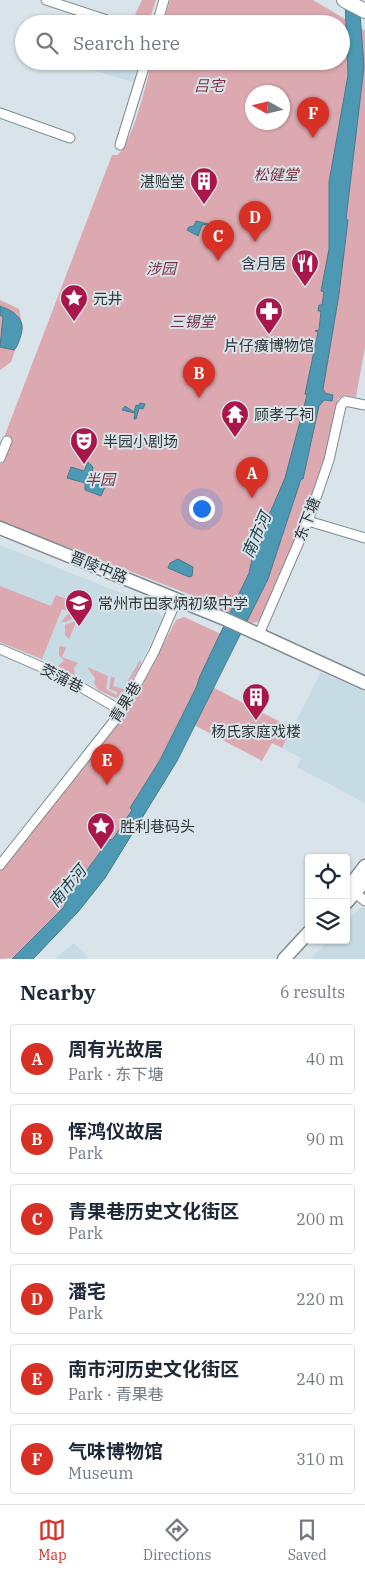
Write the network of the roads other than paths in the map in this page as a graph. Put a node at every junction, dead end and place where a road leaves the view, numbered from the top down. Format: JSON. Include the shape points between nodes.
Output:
{"nodes":[{"id":1,"x":46,"y":0,"type":"edge"},
{"id":2,"x":164,"y":0,"type":"edge"},
{"id":3,"x":344,"y":0,"type":"edge"},
{"id":4,"x":365,"y":11,"type":"edge"},
{"id":5,"x":92,"y":15,"type":"edge"},
{"id":6,"x":160,"y":15,"type":"edge"},
{"id":7,"x":143,"y":70,"type":"edge"},
{"id":8,"x":0,"y":113,"type":"edge"},
{"id":9,"x":70,"y":138,"type":"dead end"},
{"id":10,"x":120,"y":145,"type":"dead end"},
{"id":11,"x":365,"y":405,"type":"edge"},
{"id":12,"x":7,"y":441,"type":"dead end"},
{"id":13,"x":0,"y":458,"type":"edge"},
{"id":14,"x":308,"y":522,"type":"junction"},
{"id":15,"x":0,"y":528,"type":"edge"},
{"id":16,"x":365,"y":538,"type":"edge"},
{"id":17,"x":177,"y":599,"type":"junction"},
{"id":18,"x":253,"y":632,"type":"junction"},
{"id":19,"x":0,"y":650,"type":"edge"},
{"id":20,"x":365,"y":683,"type":"edge"},
{"id":21,"x":122,"y":712,"type":"junction"},
{"id":22,"x":0,"y":865,"type":"edge"},
{"id":23,"x":365,"y":866,"type":"edge"},
{"id":24,"x":365,"y":881,"type":"edge"},
{"id":25,"x":354,"y":893,"type":"edge"},
{"id":26,"x":305,"y":936,"type":"edge"},
{"id":27,"x":309,"y":944,"type":"edge"},
{"id":28,"x":284,"y":959,"type":"edge"},
{"id":29,"x":296,"y":959,"type":"edge"}],
"edges":[{"from":1,"to":5,"type":"street"},
{"from":2,"to":6,"type":"street"},
{"from":3,"to":4,"type":"main road"},
{"from":7,"to":10,"type":"street"},
{"from":8,"to":9,"type":"street"},
{"from":11,"to":14,"type":"street","name":"东下塘","via":[[344,401],[341,406],[329,460]]},
{"from":12,"to":13,"type":"street"},
{"from":14,"to":16,"type":"street"},
{"from":14,"to":18,"type":"street","name":"东下塘"},
{"from":15,"to":17,"type":"main road","name":"晋陵中路"},
{"from":17,"to":18,"type":"main road","name":"晋陵中路"},
{"from":17,"to":21,"type":"street","name":"青果巷","via":[[154,652]]},
{"from":18,"to":20,"type":"main road"},
{"from":19,"to":21,"type":"street","name":"茭蒲巷","via":[[60,675]]},
{"from":21,"to":22,"type":"street","name":"青果巷"},
{"from":23,"to":25,"type":"main road"},
{"from":24,"to":25,"type":"main road"},
{"from":26,"to":28,"type":"main road"},
{"from":27,"to":29,"type":"main road"}]}
